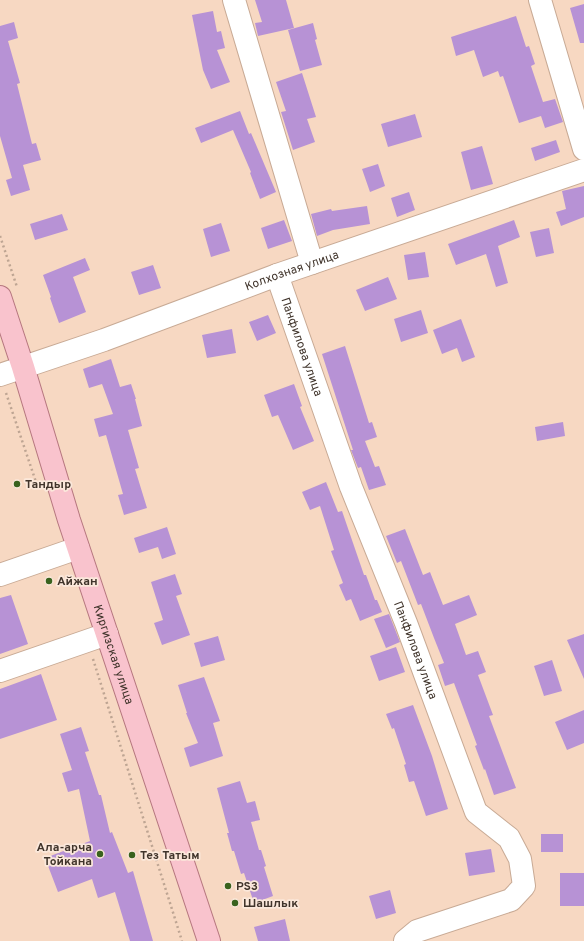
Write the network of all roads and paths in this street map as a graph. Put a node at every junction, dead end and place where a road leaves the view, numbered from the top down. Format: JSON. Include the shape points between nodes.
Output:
{"nodes":[{"id":1,"x":234,"y":0,"type":"edge"},
{"id":2,"x":540,"y":0,"type":"edge"},
{"id":3,"x":584,"y":149,"type":"edge"},
{"id":4,"x":584,"y":170,"type":"edge"},
{"id":5,"x":312,"y":263,"type":"junction"},
{"id":6,"x":277,"y":275,"type":"junction"},
{"id":7,"x":0,"y":297,"type":"edge"},
{"id":8,"x":23,"y":367,"type":"junction"},
{"id":9,"x":0,"y":375,"type":"edge"},
{"id":10,"x":78,"y":548,"type":"junction"},
{"id":11,"x":0,"y":575,"type":"edge"},
{"id":12,"x":107,"y":634,"type":"junction"},
{"id":13,"x":0,"y":671,"type":"edge"},
{"id":14,"x":209,"y":941,"type":"edge"},
{"id":15,"x":405,"y":941,"type":"edge"}],
"edges":[{"from":1,"to":5,"type":"street"},
{"from":2,"to":3,"type":"street"},
{"from":4,"to":5,"type":"street","name":"Колхозная улица"},
{"from":5,"to":6,"type":"street","name":"Колхозная улица"},
{"from":6,"to":8,"type":"street","name":"Колхозная улица","via":[[104,340]]},
{"from":6,"to":15,"type":"street","name":"Панфилова улица","via":[[351,486],[406,623],[476,812],[509,838],[520,859],[524,886],[511,900],[417,931]]},
{"from":7,"to":8,"type":"main road","name":"Киргизская улица"},
{"from":8,"to":9,"type":"street","name":"Колхозная улица"},
{"from":8,"to":10,"type":"main road","name":"Киргизская улица"},
{"from":10,"to":11,"type":"street"},
{"from":10,"to":12,"type":"main road","name":"Киргизская улица"},
{"from":12,"to":13,"type":"street"},
{"from":12,"to":14,"type":"main road","name":"Киргизская улица"}]}
